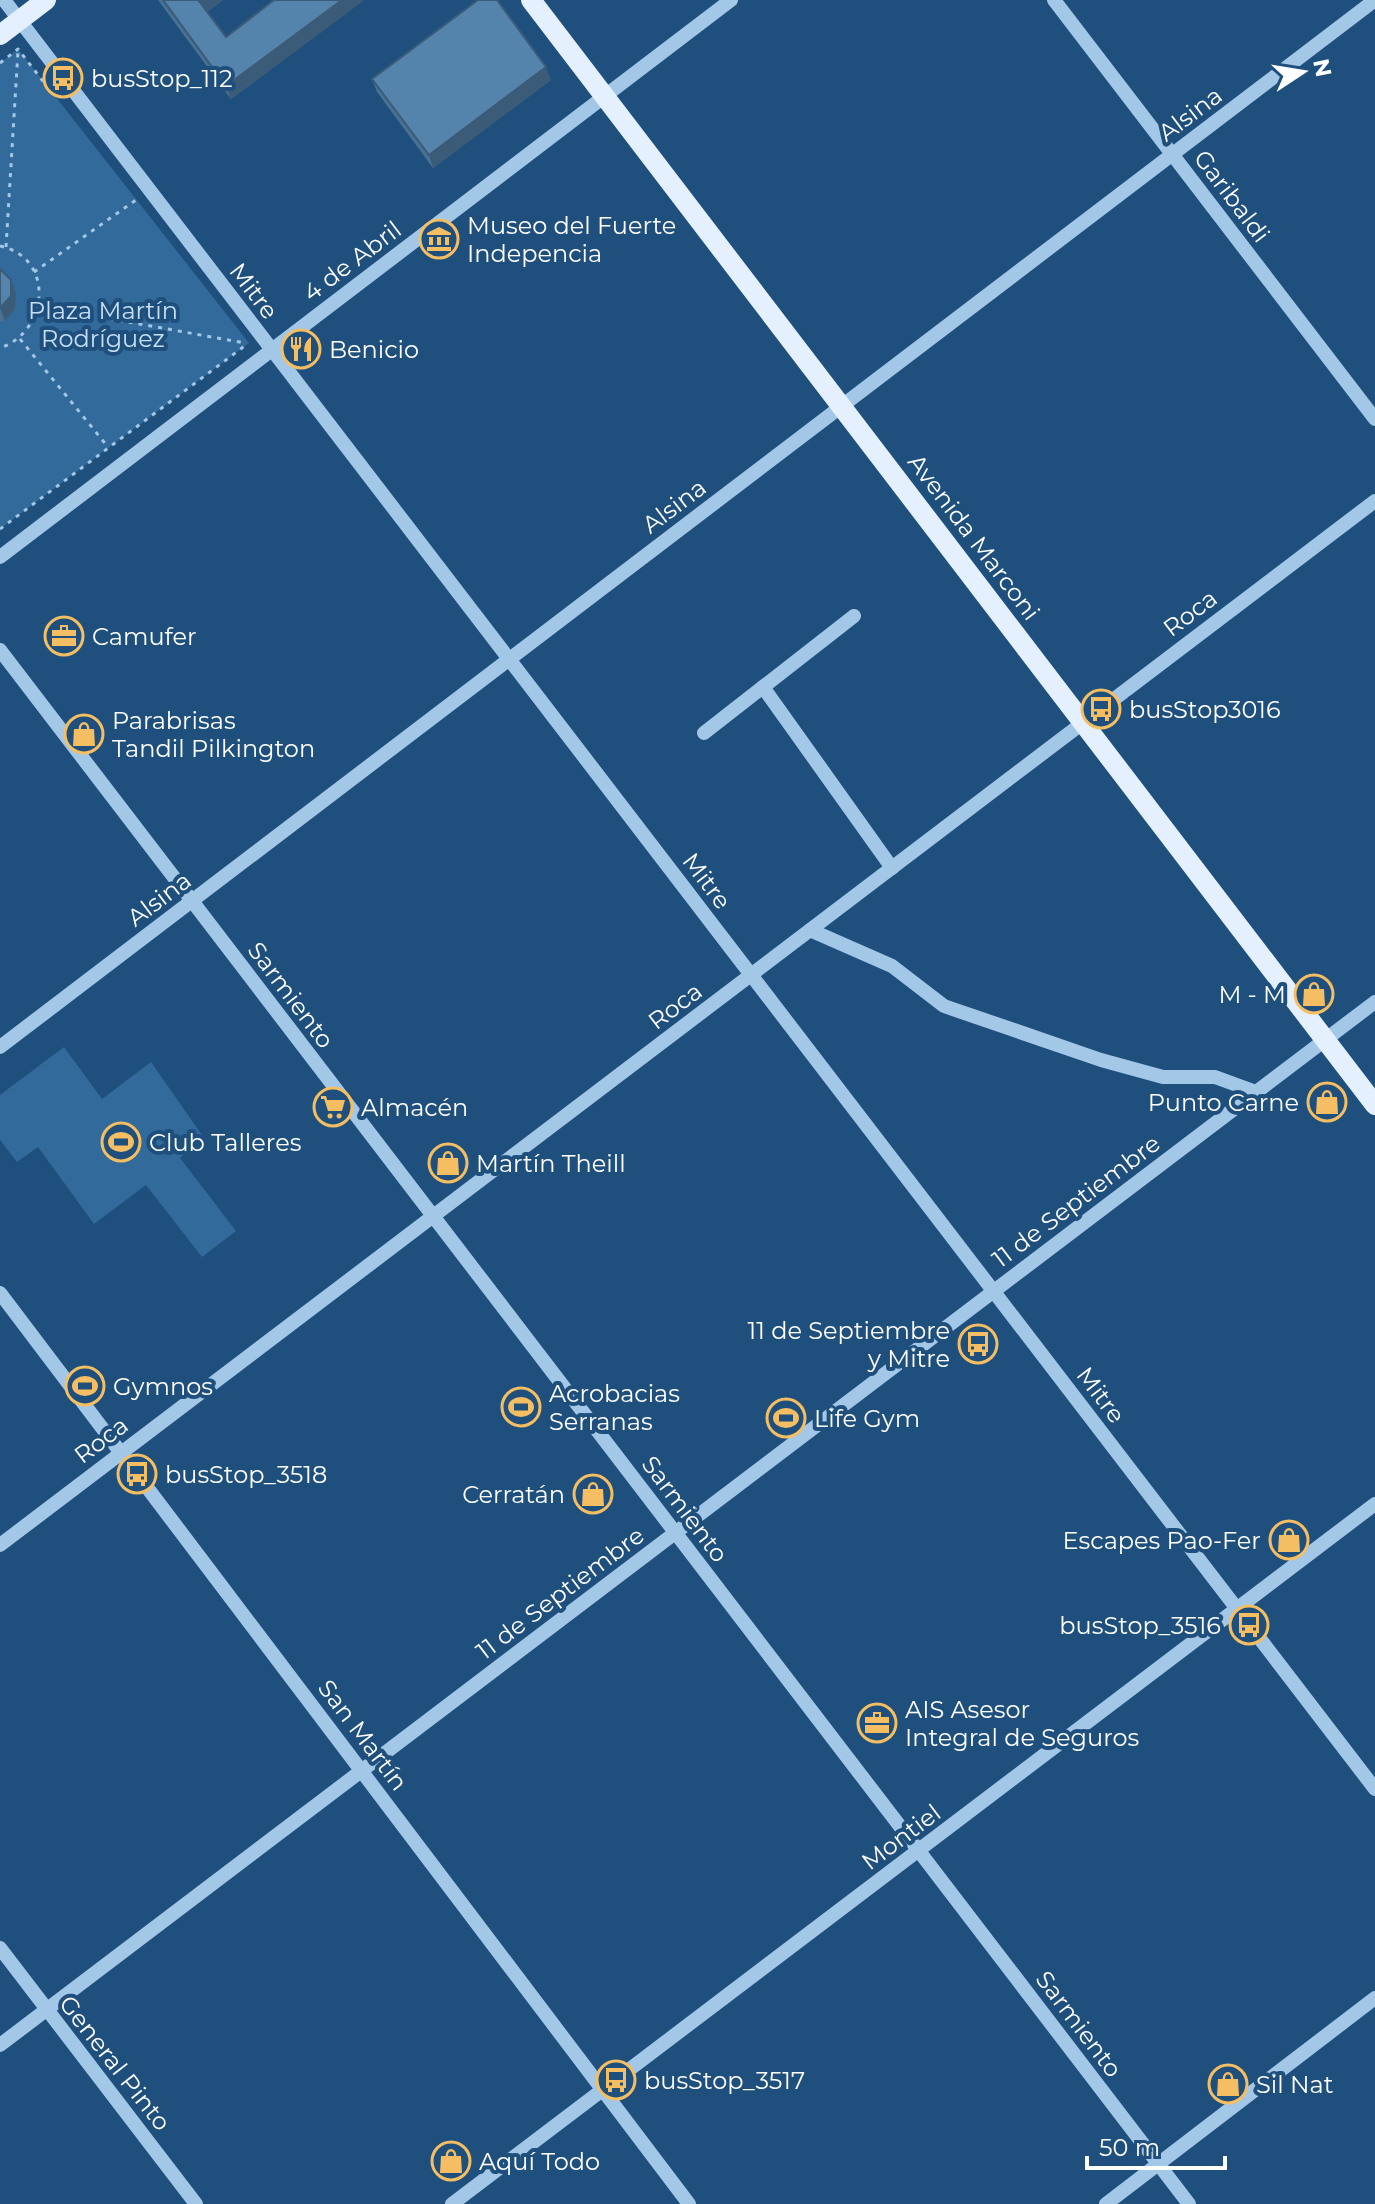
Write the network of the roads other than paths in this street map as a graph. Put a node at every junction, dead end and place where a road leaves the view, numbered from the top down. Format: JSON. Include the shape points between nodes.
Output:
{"nodes":[{"id":1,"x":4,"y":0,"type":"edge"},
{"id":2,"x":46,"y":0,"type":"edge"},
{"id":3,"x":531,"y":0,"type":"edge"},
{"id":4,"x":731,"y":0,"type":"edge"},
{"id":5,"x":1054,"y":0,"type":"edge"},
{"id":6,"x":1375,"y":0,"type":"edge"},
{"id":7,"x":20,"y":20,"type":"junction"},
{"id":8,"x":0,"y":35,"type":"edge"},
{"id":9,"x":605,"y":96,"type":"junction"},
{"id":10,"x":1172,"y":155,"type":"junction"},
{"id":11,"x":272,"y":350,"type":"junction"},
{"id":12,"x":842,"y":407,"type":"junction"},
{"id":13,"x":1375,"y":419,"type":"edge"},
{"id":14,"x":1375,"y":501,"type":"edge"},
{"id":15,"x":0,"y":557,"type":"edge"},
{"id":16,"x":854,"y":616,"type":"dead end"},
{"id":17,"x":0,"y":650,"type":"edge"},
{"id":18,"x":510,"y":660,"type":"junction"},
{"id":19,"x":763,"y":687,"type":"junction"},
{"id":20,"x":1083,"y":723,"type":"junction"},
{"id":21,"x":704,"y":733,"type":"dead end"},
{"id":22,"x":892,"y":868,"type":"junction"},
{"id":23,"x":192,"y":902,"type":"junction"},
{"id":24,"x":810,"y":930,"type":"junction"},
{"id":25,"x":751,"y":975,"type":"junction"},
{"id":26,"x":1375,"y":1002,"type":"edge"},
{"id":27,"x":1325,"y":1039,"type":"junction"},
{"id":28,"x":0,"y":1047,"type":"edge"},
{"id":29,"x":1256,"y":1092,"type":"junction"},
{"id":30,"x":1375,"y":1105,"type":"edge"},
{"id":31,"x":434,"y":1217,"type":"junction"},
{"id":32,"x":994,"y":1291,"type":"junction"},
{"id":33,"x":0,"y":1293,"type":"edge"},
{"id":34,"x":120,"y":1453,"type":"junction"},
{"id":35,"x":1375,"y":1504,"type":"edge"},
{"id":36,"x":676,"y":1533,"type":"junction"},
{"id":37,"x":0,"y":1545,"type":"edge"},
{"id":38,"x":1237,"y":1609,"type":"junction"},
{"id":39,"x":363,"y":1771,"type":"junction"},
{"id":40,"x":1375,"y":1789,"type":"edge"},
{"id":41,"x":919,"y":1851,"type":"junction"},
{"id":42,"x":0,"y":1948,"type":"edge"},
{"id":43,"x":1375,"y":1998,"type":"edge"},
{"id":44,"x":46,"y":2009,"type":"junction"},
{"id":45,"x":0,"y":2045,"type":"edge"},
{"id":46,"x":602,"y":2091,"type":"junction"},
{"id":47,"x":1158,"y":2164,"type":"junction"},
{"id":48,"x":196,"y":2204,"type":"edge"},
{"id":49,"x":452,"y":2204,"type":"edge"},
{"id":50,"x":689,"y":2204,"type":"edge"},
{"id":51,"x":1106,"y":2204,"type":"edge"},
{"id":52,"x":1189,"y":2204,"type":"edge"}],
"edges":[{"from":1,"to":7,"type":"street","name":"Mitre"},
{"from":2,"to":7,"type":"main road"},
{"from":3,"to":9,"type":"main road","name":"Avenida Marconi"},
{"from":4,"to":9,"type":"street","name":"4 de Abril"},
{"from":5,"to":10,"type":"street","name":"Garibaldi"},
{"from":6,"to":10,"type":"street","name":"Alsina"},
{"from":7,"to":8,"type":"main road"},
{"from":7,"to":11,"type":"street","name":"Mitre"},
{"from":9,"to":11,"type":"street","name":"4 de Abril"},
{"from":9,"to":12,"type":"main road","name":"Avenida Marconi"},
{"from":10,"to":12,"type":"street","name":"Alsina"},
{"from":10,"to":13,"type":"street","name":"Garibaldi"},
{"from":11,"to":15,"type":"street","name":"4 de Abril"},
{"from":11,"to":18,"type":"street","name":"Mitre"},
{"from":12,"to":18,"type":"street","name":"Alsina"},
{"from":12,"to":20,"type":"main road","name":"Avenida Marconi"},
{"from":14,"to":20,"type":"street","name":"Roca"},
{"from":16,"to":19,"type":"street"},
{"from":17,"to":23,"type":"street","name":"Sarmiento"},
{"from":18,"to":23,"type":"street","name":"Alsina"},
{"from":18,"to":25,"type":"street","name":"Mitre"},
{"from":19,"to":21,"type":"street"},
{"from":19,"to":22,"type":"street"},
{"from":20,"to":22,"type":"street","name":"Roca"},
{"from":20,"to":27,"type":"main road","name":"Avenida Marconi"},
{"from":22,"to":24,"type":"street","name":"Roca"},
{"from":23,"to":28,"type":"street","name":"Alsina"},
{"from":23,"to":31,"type":"street","name":"Sarmiento"},
{"from":24,"to":25,"type":"street","name":"Roca"},
{"from":24,"to":29,"type":"street","via":[[892,966],[944,1006],[1101,1060],[1163,1077],[1215,1077]]},
{"from":25,"to":31,"type":"street","name":"Roca"},
{"from":25,"to":32,"type":"street","name":"Mitre"},
{"from":26,"to":27,"type":"street","name":"11 de Septiembre"},
{"from":27,"to":29,"type":"street","name":"11 de Septiembre"},
{"from":27,"to":30,"type":"main road","name":"Avenida Marconi"},
{"from":29,"to":32,"type":"street","name":"11 de Septiembre"},
{"from":31,"to":34,"type":"street","name":"Roca"},
{"from":31,"to":36,"type":"street","name":"Sarmiento"},
{"from":32,"to":36,"type":"street","name":"11 de Septiembre"},
{"from":32,"to":38,"type":"street","name":"Mitre"},
{"from":33,"to":34,"type":"street","name":"San Martín"},
{"from":34,"to":37,"type":"street","name":"Roca"},
{"from":34,"to":39,"type":"street","name":"San Martín"},
{"from":35,"to":38,"type":"street","name":"Montiel"},
{"from":36,"to":39,"type":"street","name":"11 de Septiembre"},
{"from":36,"to":41,"type":"street","name":"Sarmiento"},
{"from":38,"to":40,"type":"street","name":"Mitre"},
{"from":38,"to":41,"type":"street","name":"Montiel"},
{"from":39,"to":44,"type":"street","name":"11 de Septiembre"},
{"from":39,"to":46,"type":"street","name":"San Martín"},
{"from":41,"to":46,"type":"street","name":"Montiel"},
{"from":41,"to":47,"type":"street","name":"Sarmiento"},
{"from":42,"to":44,"type":"street","name":"General Pinto"},
{"from":43,"to":47,"type":"street"},
{"from":44,"to":45,"type":"street","name":"11 de Septiembre"},
{"from":44,"to":48,"type":"street","name":"General Pinto"},
{"from":46,"to":49,"type":"street","name":"Montiel"},
{"from":46,"to":50,"type":"street","name":"San Martín"},
{"from":47,"to":51,"type":"street"},
{"from":47,"to":52,"type":"street","name":"Sarmiento"}]}
